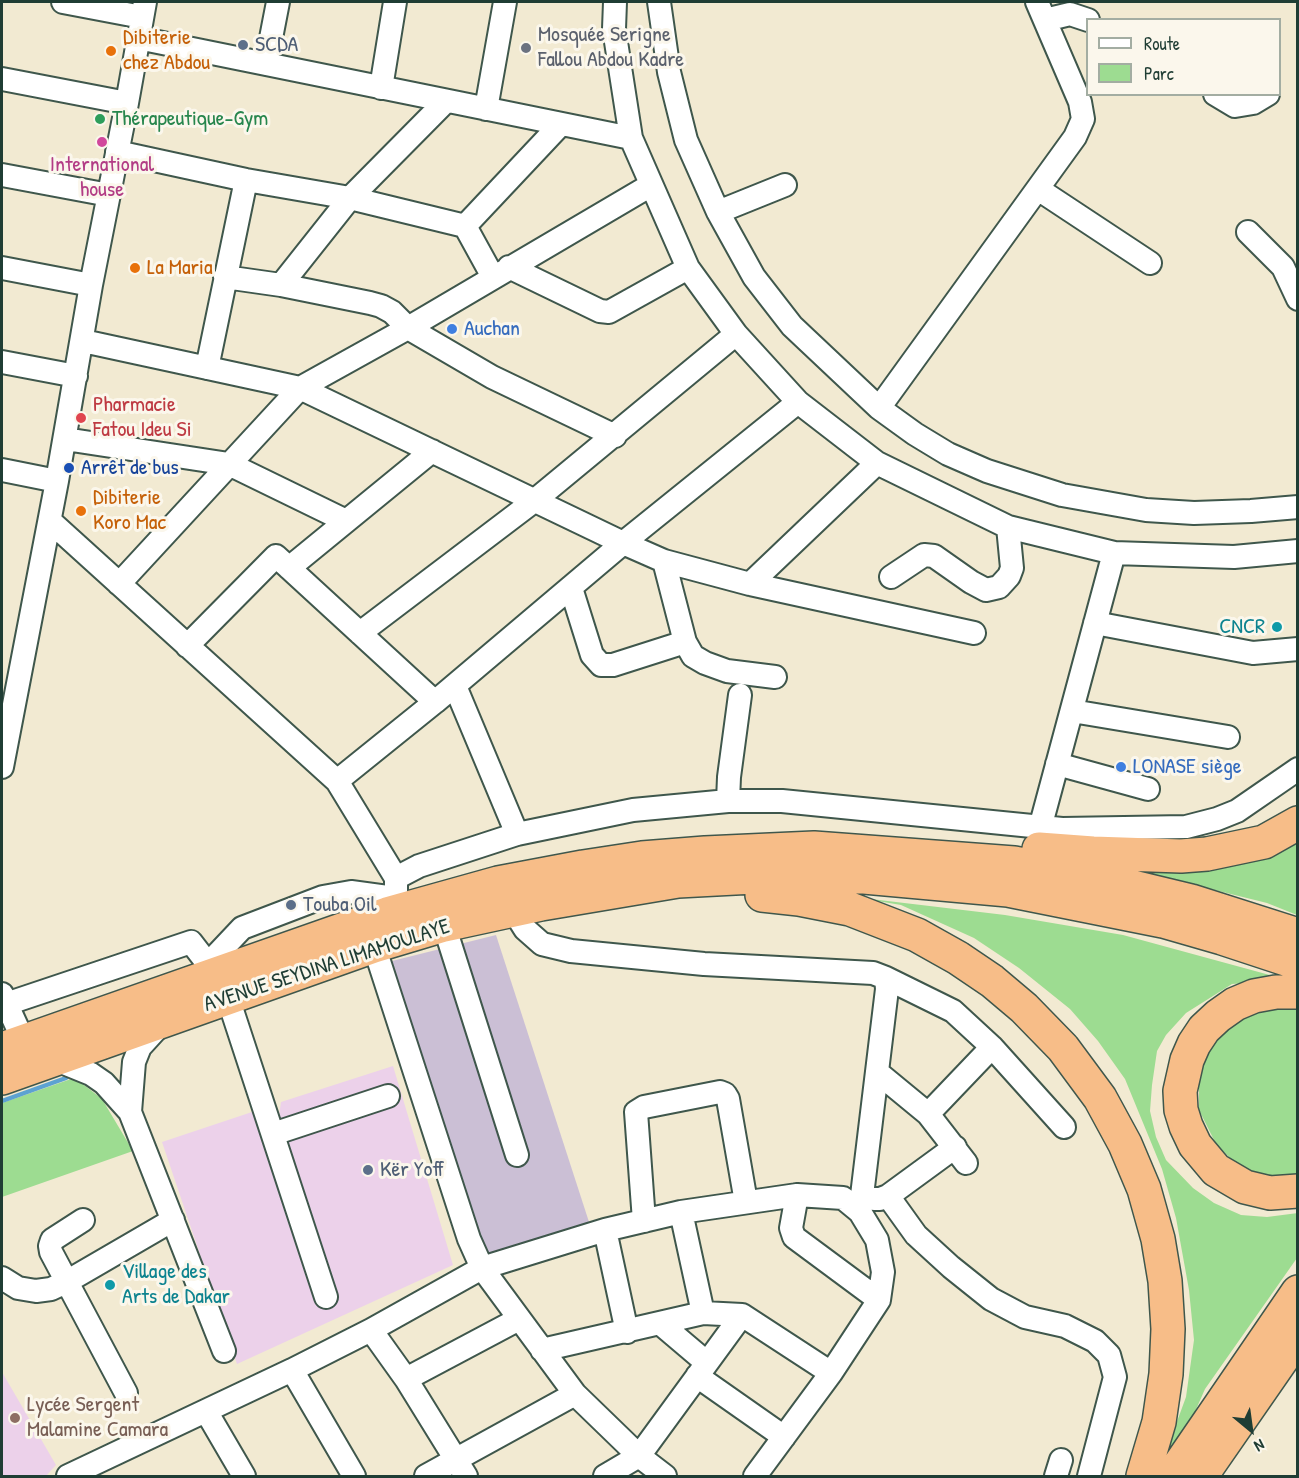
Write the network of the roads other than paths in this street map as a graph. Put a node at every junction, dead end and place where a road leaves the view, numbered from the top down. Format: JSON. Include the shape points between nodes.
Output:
{"nodes":[{"id":1,"x":63,"y":2,"type":"edge"},
{"id":2,"x":278,"y":2,"type":"edge"},
{"id":3,"x":395,"y":2,"type":"edge"},
{"id":4,"x":505,"y":2,"type":"edge"},
{"id":5,"x":615,"y":2,"type":"edge"},
{"id":6,"x":659,"y":2,"type":"edge"},
{"id":7,"x":1041,"y":11,"type":"edge"},
{"id":8,"x":141,"y":19,"type":"edge"},
{"id":9,"x":1086,"y":19,"type":"edge"},
{"id":10,"x":266,"y":64,"type":"junction"},
{"id":11,"x":2,"y":79,"type":"edge"},
{"id":12,"x":381,"y":88,"type":"junction"},
{"id":13,"x":1218,"y":96,"type":"edge"},
{"id":14,"x":1264,"y":96,"type":"edge"},
{"id":15,"x":446,"y":101,"type":"junction"},
{"id":16,"x":127,"y":103,"type":"junction"},
{"id":17,"x":486,"y":109,"type":"junction"},
{"id":18,"x":561,"y":124,"type":"junction"},
{"id":19,"x":631,"y":138,"type":"junction"},
{"id":20,"x":117,"y":152,"type":"junction"},
{"id":21,"x":2,"y":175,"type":"edge"},
{"id":22,"x":246,"y":180,"type":"junction"},
{"id":23,"x":651,"y":185,"type":"junction"},
{"id":24,"x":785,"y":185,"type":"dead end"},
{"id":25,"x":1038,"y":189,"type":"junction"},
{"id":26,"x":109,"y":195,"type":"junction"},
{"id":27,"x":350,"y":198,"type":"junction"},
{"id":28,"x":718,"y":212,"type":"junction"},
{"id":29,"x":465,"y":226,"type":"junction"},
{"id":30,"x":1248,"y":232,"type":"dead end"},
{"id":31,"x":1150,"y":263,"type":"dead end"},
{"id":32,"x":2,"y":268,"type":"edge"},
{"id":33,"x":688,"y":268,"type":"junction"},
{"id":34,"x":501,"y":272,"type":"junction"},
{"id":35,"x":225,"y":277,"type":"junction"},
{"id":36,"x":91,"y":285,"type":"junction"},
{"id":37,"x":281,"y":285,"type":"junction"},
{"id":38,"x":1298,"y":298,"type":"edge"},
{"id":39,"x":408,"y":328,"type":"junction"},
{"id":40,"x":736,"y":334,"type":"junction"},
{"id":41,"x":82,"y":344,"type":"junction"},
{"id":42,"x":2,"y":362,"type":"edge"},
{"id":43,"x":207,"y":368,"type":"junction"},
{"id":44,"x":76,"y":376,"type":"junction"},
{"id":45,"x":300,"y":388,"type":"junction"},
{"id":46,"x":798,"y":402,"type":"junction"},
{"id":47,"x":879,"y":408,"type":"junction"},
{"id":48,"x":615,"y":436,"type":"junction"},
{"id":49,"x":65,"y":439,"type":"junction"},
{"id":50,"x":432,"y":452,"type":"junction"},
{"id":51,"x":877,"y":463,"type":"junction"},
{"id":52,"x":229,"y":464,"type":"junction"},
{"id":53,"x":2,"y":470,"type":"edge"},
{"id":54,"x":57,"y":481,"type":"junction"},
{"id":55,"x":534,"y":501,"type":"junction"},
{"id":56,"x":1298,"y":507,"type":"edge"},
{"id":57,"x":50,"y":521,"type":"junction"},
{"id":58,"x":346,"y":521,"type":"junction"},
{"id":59,"x":1008,"y":527,"type":"junction"},
{"id":60,"x":623,"y":543,"type":"junction"},
{"id":61,"x":1298,"y":551,"type":"edge"},
{"id":62,"x":1114,"y":553,"type":"junction"},
{"id":63,"x":664,"y":561,"type":"junction"},
{"id":64,"x":289,"y":568,"type":"junction"},
{"id":65,"x":891,"y":577,"type":"dead end"},
{"id":66,"x":119,"y":584,"type":"junction"},
{"id":67,"x":750,"y":584,"type":"junction"},
{"id":68,"x":571,"y":588,"type":"junction"},
{"id":69,"x":1095,"y":623,"type":"junction"},
{"id":70,"x":360,"y":633,"type":"junction"},
{"id":71,"x":974,"y":633,"type":"dead end"},
{"id":72,"x":685,"y":642,"type":"junction"},
{"id":73,"x":187,"y":646,"type":"junction"},
{"id":74,"x":1298,"y":649,"type":"edge"},
{"id":75,"x":775,"y":677,"type":"dead end"},
{"id":76,"x":455,"y":686,"type":"junction"},
{"id":77,"x":740,"y":694,"type":"dead end"},
{"id":78,"x":435,"y":702,"type":"junction"},
{"id":79,"x":1072,"y":711,"type":"junction"},
{"id":80,"x":1228,"y":737,"type":"dead end"},
{"id":81,"x":1057,"y":764,"type":"junction"},
{"id":82,"x":2,"y":767,"type":"edge"},
{"id":83,"x":1298,"y":768,"type":"edge"},
{"id":84,"x":337,"y":781,"type":"junction"},
{"id":85,"x":1148,"y":789,"type":"dead end"},
{"id":86,"x":728,"y":801,"type":"junction"},
{"id":87,"x":1298,"y":823,"type":"edge"},
{"id":88,"x":1040,"y":828,"type":"junction"},
{"id":89,"x":517,"y":834,"type":"junction"},
{"id":90,"x":814,"y":848,"type":"junction"},
{"id":91,"x":602,"y":894,"type":"junction"},
{"id":92,"x":392,"y":896,"type":"junction"},
{"id":93,"x":513,"y":910,"type":"junction"},
{"id":94,"x":444,"y":925,"type":"junction"},
{"id":95,"x":1298,"y":934,"type":"edge"},
{"id":96,"x":374,"y":946,"type":"junction"},
{"id":97,"x":1298,"y":963,"type":"edge"},
{"id":98,"x":218,"y":978,"type":"junction"},
{"id":99,"x":886,"y":978,"type":"junction"},
{"id":100,"x":1298,"y":992,"type":"edge"},
{"id":101,"x":4,"y":999,"type":"edge"},
{"id":102,"x":166,"y":1020,"type":"junction"},
{"id":103,"x":13,"y":1046,"type":"edge"},
{"id":104,"x":992,"y":1047,"type":"junction"},
{"id":105,"x":54,"y":1059,"type":"junction"},
{"id":106,"x":877,"y":1072,"type":"junction"},
{"id":107,"x":2,"y":1078,"type":"edge"},
{"id":108,"x":388,"y":1096,"type":"dead end"},
{"id":109,"x":130,"y":1112,"type":"junction"},
{"id":110,"x":928,"y":1114,"type":"junction"},
{"id":111,"x":1064,"y":1127,"type":"dead end"},
{"id":112,"x":273,"y":1134,"type":"junction"},
{"id":113,"x":517,"y":1155,"type":"dead end"},
{"id":114,"x":1298,"y":1191,"type":"edge"},
{"id":115,"x":797,"y":1195,"type":"junction"},
{"id":116,"x":888,"y":1197,"type":"junction"},
{"id":117,"x":746,"y":1202,"type":"junction"},
{"id":118,"x":861,"y":1204,"type":"junction"},
{"id":119,"x":681,"y":1212,"type":"junction"},
{"id":120,"x":83,"y":1220,"type":"dead end"},
{"id":121,"x":173,"y":1220,"type":"junction"},
{"id":122,"x":644,"y":1221,"type":"junction"},
{"id":123,"x":605,"y":1230,"type":"junction"},
{"id":124,"x":482,"y":1268,"type":"junction"},
{"id":125,"x":2,"y":1278,"type":"edge"},
{"id":126,"x":68,"y":1281,"type":"junction"},
{"id":127,"x":1298,"y":1292,"type":"edge"},
{"id":128,"x":326,"y":1297,"type":"dead end"},
{"id":129,"x":879,"y":1300,"type":"junction"},
{"id":130,"x":703,"y":1313,"type":"junction"},
{"id":131,"x":742,"y":1315,"type":"junction"},
{"id":132,"x":519,"y":1319,"type":"junction"},
{"id":133,"x":661,"y":1324,"type":"junction"},
{"id":134,"x":371,"y":1330,"type":"junction"},
{"id":135,"x":627,"y":1332,"type":"junction"},
{"id":136,"x":1298,"y":1335,"type":"edge"},
{"id":137,"x":542,"y":1350,"type":"junction"},
{"id":138,"x":224,"y":1351,"type":"dead end"},
{"id":139,"x":1298,"y":1357,"type":"edge"},
{"id":140,"x":292,"y":1370,"type":"junction"},
{"id":141,"x":702,"y":1370,"type":"junction"},
{"id":142,"x":831,"y":1373,"type":"junction"},
{"id":143,"x":406,"y":1379,"type":"junction"},
{"id":144,"x":126,"y":1393,"type":"dead end"},
{"id":145,"x":575,"y":1394,"type":"junction"},
{"id":146,"x":206,"y":1411,"type":"junction"},
{"id":147,"x":1245,"y":1411,"type":"junction"},
{"id":148,"x":784,"y":1437,"type":"junction"},
{"id":149,"x":639,"y":1456,"type":"junction"},
{"id":150,"x":461,"y":1468,"type":"edge"},
{"id":151,"x":68,"y":1476,"type":"edge"},
{"id":152,"x":244,"y":1476,"type":"edge"},
{"id":153,"x":354,"y":1476,"type":"edge"},
{"id":154,"x":426,"y":1476,"type":"edge"},
{"id":155,"x":605,"y":1476,"type":"edge"},
{"id":156,"x":665,"y":1476,"type":"edge"},
{"id":157,"x":754,"y":1476,"type":"edge"},
{"id":158,"x":1089,"y":1476,"type":"edge"},
{"id":159,"x":1143,"y":1476,"type":"edge"},
{"id":160,"x":1172,"y":1476,"type":"edge"},
{"id":161,"x":1201,"y":1476,"type":"edge"}],
"edges":[{"from":1,"to":8,"type":"street"},
{"from":2,"to":10,"type":"street"},
{"from":3,"to":12,"type":"street"},
{"from":4,"to":17,"type":"street"},
{"from":5,"to":19,"type":"street","via":[[614,28]]},
{"from":6,"to":28,"type":"street","via":[[669,72],[686,140]]},
{"from":7,"to":9,"type":"street"},
{"from":7,"to":25,"type":"street","via":[[1080,102],[1083,119],[1075,137]]},
{"from":8,"to":10,"type":"street"},
{"from":8,"to":16,"type":"street"},
{"from":10,"to":12,"type":"street"},
{"from":11,"to":16,"type":"street"},
{"from":12,"to":15,"type":"street"},
{"from":13,"to":14,"type":"street","via":[[1235,106]]},
{"from":15,"to":17,"type":"street"},
{"from":15,"to":27,"type":"street"},
{"from":16,"to":20,"type":"street"},
{"from":17,"to":18,"type":"street"},
{"from":18,"to":19,"type":"street"},
{"from":18,"to":29,"type":"street"},
{"from":19,"to":23,"type":"street"},
{"from":20,"to":22,"type":"street"},
{"from":20,"to":26,"type":"street"},
{"from":21,"to":26,"type":"street"},
{"from":22,"to":27,"type":"street"},
{"from":22,"to":35,"type":"street"},
{"from":23,"to":33,"type":"street"},
{"from":23,"to":34,"type":"street"},
{"from":24,"to":28,"type":"street"},
{"from":25,"to":31,"type":"street"},
{"from":25,"to":47,"type":"street"},
{"from":26,"to":36,"type":"street"},
{"from":27,"to":29,"type":"street"},
{"from":27,"to":37,"type":"street"},
{"from":28,"to":47,"type":"street","via":[[754,277],[792,326]]},
{"from":29,"to":34,"type":"street"},
{"from":30,"to":38,"type":"street","via":[[1283,267]]},
{"from":32,"to":36,"type":"street"},
{"from":33,"to":34,"type":"street","via":[[609,312]]},
{"from":33,"to":40,"type":"street"},
{"from":34,"to":39,"type":"street"},
{"from":35,"to":37,"type":"street"},
{"from":35,"to":43,"type":"street"},
{"from":36,"to":41,"type":"street"},
{"from":37,"to":39,"type":"street","via":[[370,303],[392,312]]},
{"from":39,"to":45,"type":"street"},
{"from":39,"to":48,"type":"street","via":[[492,377]]},
{"from":40,"to":46,"type":"street"},
{"from":40,"to":48,"type":"street"},
{"from":41,"to":43,"type":"street","via":[[83,341]]},
{"from":41,"to":44,"type":"street"},
{"from":42,"to":44,"type":"street"},
{"from":43,"to":45,"type":"street"},
{"from":44,"to":49,"type":"street"},
{"from":45,"to":50,"type":"street"},
{"from":45,"to":52,"type":"street"},
{"from":46,"to":51,"type":"street"},
{"from":46,"to":60,"type":"street"},
{"from":47,"to":56,"type":"street","via":[[948,454],[1062,495],[1146,510],[1194,513]]},
{"from":48,"to":55,"type":"street"},
{"from":49,"to":52,"type":"street"},
{"from":49,"to":54,"type":"street"},
{"from":50,"to":55,"type":"street"},
{"from":50,"to":58,"type":"street"},
{"from":51,"to":59,"type":"street"},
{"from":51,"to":67,"type":"street"},
{"from":52,"to":58,"type":"street"},
{"from":52,"to":66,"type":"street"},
{"from":53,"to":54,"type":"street"},
{"from":54,"to":57,"type":"street"},
{"from":55,"to":60,"type":"street"},
{"from":55,"to":70,"type":"street"},
{"from":57,"to":66,"type":"street"},
{"from":57,"to":82,"type":"street"},
{"from":58,"to":64,"type":"street"},
{"from":59,"to":62,"type":"street"},
{"from":59,"to":65,"type":"street","via":[[1012,568],[999,587],[986,590],[934,556],[924,555]]},
{"from":60,"to":63,"type":"street"},
{"from":60,"to":68,"type":"street"},
{"from":61,"to":62,"type":"street","via":[[1234,557]]},
{"from":62,"to":69,"type":"street"},
{"from":63,"to":67,"type":"street"},
{"from":63,"to":72,"type":"street"},
{"from":64,"to":70,"type":"street"},
{"from":64,"to":73,"type":"street","via":[[276,556]]},
{"from":66,"to":73,"type":"street"},
{"from":67,"to":71,"type":"street"},
{"from":68,"to":72,"type":"street","via":[[592,655],[602,665]]},
{"from":68,"to":76,"type":"street"},
{"from":69,"to":74,"type":"street","via":[[1253,653]]},
{"from":69,"to":79,"type":"street"},
{"from":70,"to":78,"type":"street"},
{"from":72,"to":75,"type":"street","via":[[693,656],[705,663],[727,671]]},
{"from":73,"to":84,"type":"street"},
{"from":76,"to":78,"type":"street"},
{"from":76,"to":89,"type":"street"},
{"from":77,"to":86,"type":"street"},
{"from":78,"to":84,"type":"street"},
{"from":79,"to":80,"type":"street"},
{"from":79,"to":81,"type":"street"},
{"from":81,"to":85,"type":"street"},
{"from":81,"to":88,"type":"street"},
{"from":83,"to":88,"type":"street","via":[[1237,811],[1186,827]]},
{"from":84,"to":92,"type":"street"},
{"from":86,"to":88,"type":"street","via":[[782,801]]},
{"from":86,"to":89,"type":"street","via":[[633,810]]},
{"from":87,"to":90,"type":"highway","via":[[1264,842],[1181,856],[973,846]]},
{"from":89,"to":92,"type":"street","via":[[419,866]]},
{"from":90,"to":92,"type":"highway","name":"AVENUE SEYDINA LIMAMOULAYE","via":[[642,858],[498,883]]},
{"from":90,"to":95,"type":"highway","name":"AVENUE SEYDINA LIMAMOULAYE","via":[[1014,863],[1191,901]]},
{"from":91,"to":93,"type":"highway","name":"AVENUE SEYDINA LIMAMOULAYE"},
{"from":91,"to":97,"type":"highway","name":"AVENUE SEYDINA LIMAMOULAYE","via":[[678,881],[773,876],[933,882],[1008,890],[1120,912],[1222,938]]},
{"from":91,"to":159,"type":"highway","via":[[716,891],[799,899],[867,915],[917,935],[958,958],[1024,1008],[1064,1048],[1100,1098],[1125,1144],[1144,1189],[1158,1239],[1168,1329],[1166,1374],[1159,1422]]},
{"from":92,"to":98,"type":"highway","name":"AVENUE SEYDINA LIMAMOULAYE"},
{"from":93,"to":94,"type":"highway","name":"AVENUE SEYDINA LIMAMOULAYE"},
{"from":93,"to":99,"type":"street","via":[[525,929],[542,944],[571,951],[704,964],[873,973]]},
{"from":94,"to":96,"type":"highway","name":"AVENUE SEYDINA LIMAMOULAYE"},
{"from":94,"to":113,"type":"street"},
{"from":96,"to":98,"type":"highway","name":"AVENUE SEYDINA LIMAMOULAYE"},
{"from":96,"to":124,"type":"street","via":[[469,1239]]},
{"from":98,"to":101,"type":"street","via":[[191,942]]},
{"from":98,"to":102,"type":"highway","name":"AVENUE SEYDINA LIMAMOULAYE"},
{"from":98,"to":103,"type":"highway","name":"AVENUE SEYDINA LIMAMOULAYE"},
{"from":98,"to":112,"type":"street"},
{"from":99,"to":104,"type":"street","via":[[952,1011]]},
{"from":99,"to":106,"type":"street"},
{"from":100,"to":114,"type":"highway","via":[[1254,996],[1218,1016],[1194,1044],[1180,1090],[1186,1126],[1195,1145],[1216,1170],[1251,1189],[1270,1193]]},
{"from":101,"to":103,"type":"street"},
{"from":102,"to":105,"type":"highway","name":"AVENUE SEYDINA LIMAMOULAYE"},
{"from":102,"to":109,"type":"street","via":[[140,1047],[134,1062]]},
{"from":104,"to":110,"type":"street"},
{"from":104,"to":111,"type":"street"},
{"from":105,"to":107,"type":"highway","name":"AVENUE SEYDINA LIMAMOULAYE"},
{"from":105,"to":109,"type":"street","via":[[104,1083]]},
{"from":106,"to":110,"type":"street"},
{"from":106,"to":118,"type":"street"},
{"from":108,"to":112,"type":"street"},
{"from":109,"to":121,"type":"street"},
{"from":110,"to":116,"type":"street","via":[[961,1155]]},
{"from":112,"to":128,"type":"street"},
{"from":115,"to":117,"type":"street"},
{"from":115,"to":118,"type":"street","via":[[843,1198]]},
{"from":115,"to":129,"type":"street","via":[[791,1228],[794,1237]]},
{"from":116,"to":118,"type":"street"},
{"from":116,"to":158,"type":"street","via":[[916,1235],[991,1299],[1025,1317],[1065,1326],[1095,1341],[1109,1356],[1115,1377]]},
{"from":117,"to":119,"type":"street"},
{"from":117,"to":122,"type":"street","via":[[728,1099],[720,1092],[644,1107],[636,1112]]},
{"from":118,"to":129,"type":"street","via":[[877,1240],[884,1272]]},
{"from":119,"to":122,"type":"street"},
{"from":119,"to":130,"type":"street"},
{"from":120,"to":126,"type":"street","via":[[57,1236],[50,1246]]},
{"from":121,"to":126,"type":"street"},
{"from":121,"to":138,"type":"street"},
{"from":122,"to":123,"type":"street"},
{"from":123,"to":124,"type":"street"},
{"from":123,"to":135,"type":"street"},
{"from":124,"to":132,"type":"street"},
{"from":124,"to":134,"type":"street"},
{"from":125,"to":126,"type":"street","via":[[18,1288],[36,1291]]},
{"from":126,"to":144,"type":"street"},
{"from":127,"to":160,"type":"highway"},
{"from":129,"to":142,"type":"street"},
{"from":130,"to":131,"type":"street"},
{"from":130,"to":133,"type":"street"},
{"from":131,"to":141,"type":"street"},
{"from":131,"to":142,"type":"street"},
{"from":132,"to":137,"type":"street"},
{"from":132,"to":143,"type":"street"},
{"from":133,"to":135,"type":"street"},
{"from":133,"to":141,"type":"street"},
{"from":134,"to":140,"type":"street"},
{"from":134,"to":143,"type":"street"},
{"from":135,"to":137,"type":"street"},
{"from":136,"to":147,"type":"highway"},
{"from":137,"to":145,"type":"street"},
{"from":139,"to":147,"type":"highway"},
{"from":140,"to":146,"type":"street"},
{"from":140,"to":153,"type":"street"},
{"from":141,"to":148,"type":"street"},
{"from":141,"to":149,"type":"street"},
{"from":142,"to":148,"type":"street"},
{"from":143,"to":150,"type":"street"},
{"from":145,"to":149,"type":"street"},
{"from":145,"to":150,"type":"street"},
{"from":146,"to":151,"type":"street"},
{"from":146,"to":152,"type":"street"},
{"from":147,"to":161,"type":"highway"},
{"from":148,"to":157,"type":"street"},
{"from":149,"to":155,"type":"street"},
{"from":149,"to":156,"type":"street"},
{"from":150,"to":154,"type":"street"}]}
